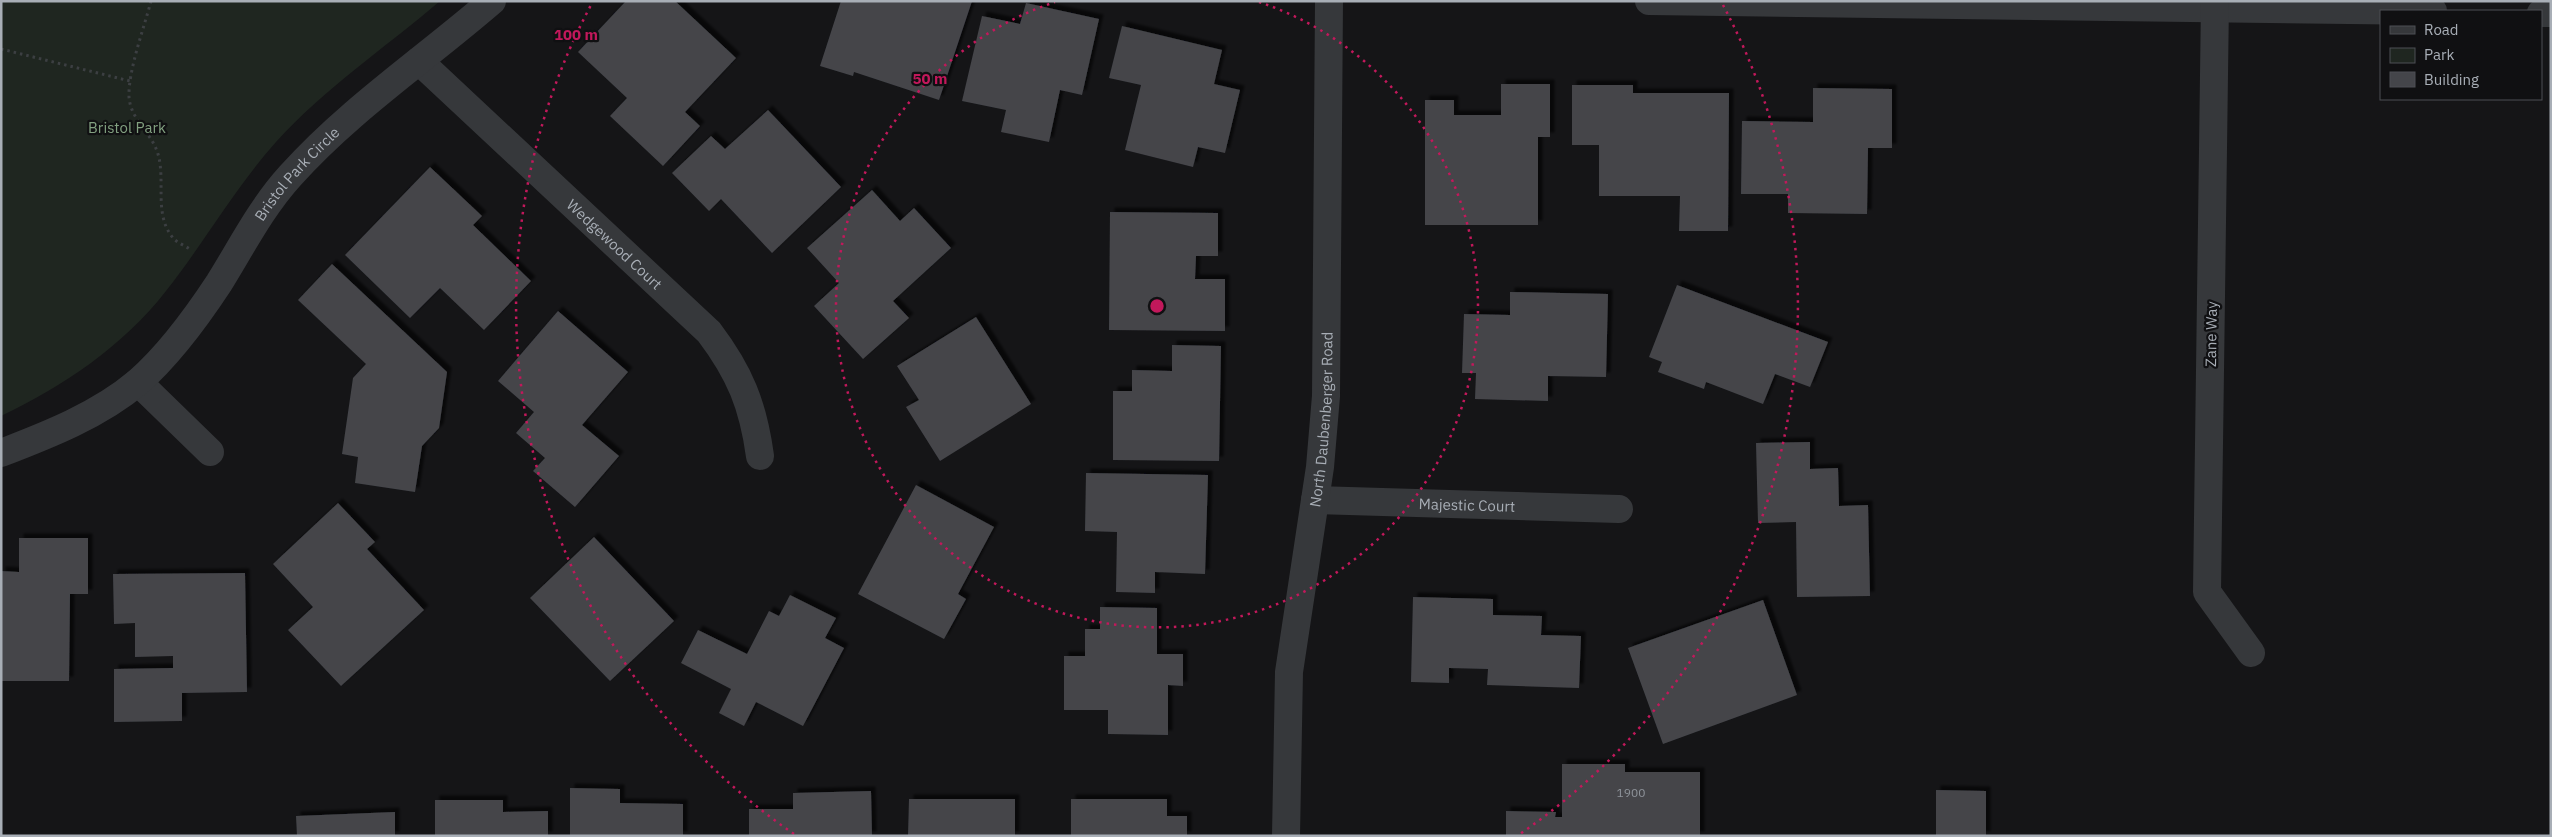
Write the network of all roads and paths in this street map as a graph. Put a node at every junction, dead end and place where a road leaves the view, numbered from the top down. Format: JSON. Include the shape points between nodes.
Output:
{"nodes":[{"id":1,"x":151,"y":1,"type":"edge"},
{"id":2,"x":492,"y":1,"type":"edge"},
{"id":3,"x":1329,"y":1,"type":"edge"},
{"id":4,"x":1649,"y":1,"type":"edge"},
{"id":5,"x":2215,"y":5,"type":"edge"},
{"id":6,"x":2397,"y":10,"type":"edge"},
{"id":7,"x":1,"y":48,"type":"edge"},
{"id":8,"x":420,"y":61,"type":"junction"},
{"id":9,"x":130,"y":81,"type":"junction"},
{"id":10,"x":190,"y":249,"type":"dead end"},
{"id":11,"x":138,"y":382,"type":"junction"},
{"id":12,"x":210,"y":452,"type":"dead end"},
{"id":13,"x":1,"y":453,"type":"edge"},
{"id":14,"x":760,"y":456,"type":"dead end"},
{"id":15,"x":1315,"y":500,"type":"junction"},
{"id":16,"x":1619,"y":509,"type":"dead end"},
{"id":17,"x":2251,"y":653,"type":"dead end"},
{"id":18,"x":1286,"y":836,"type":"edge"}],
"edges":[{"from":1,"to":9,"type":"path"},
{"from":2,"to":8,"type":"street","name":"Bristol Park Circle"},
{"from":3,"to":15,"type":"street","name":"North Daubenberger Road","via":[[1326,396]]},
{"from":4,"to":5,"type":"street"},
{"from":5,"to":6,"type":"street"},
{"from":5,"to":17,"type":"street","name":"Zane Way","via":[[2207,592]]},
{"from":7,"to":9,"type":"path"},
{"from":8,"to":11,"type":"street","name":"Bristol Park Circle","via":[[324,141],[288,177],[259,215],[202,307],[167,352]]},
{"from":8,"to":14,"type":"street","name":"Wedgewood Court","via":[[709,332],[742,382],[751,407]]},
{"from":9,"to":10,"type":"path","via":[[131,108],[158,153],[162,210],[167,227],[174,238]]},
{"from":11,"to":12,"type":"street"},
{"from":11,"to":13,"type":"street","name":"Bristol Park Circle","via":[[88,414]]},
{"from":15,"to":16,"type":"street","name":"Majestic Court"},
{"from":15,"to":18,"type":"street","name":"North Daubenberger Road","via":[[1289,672]]}]}
